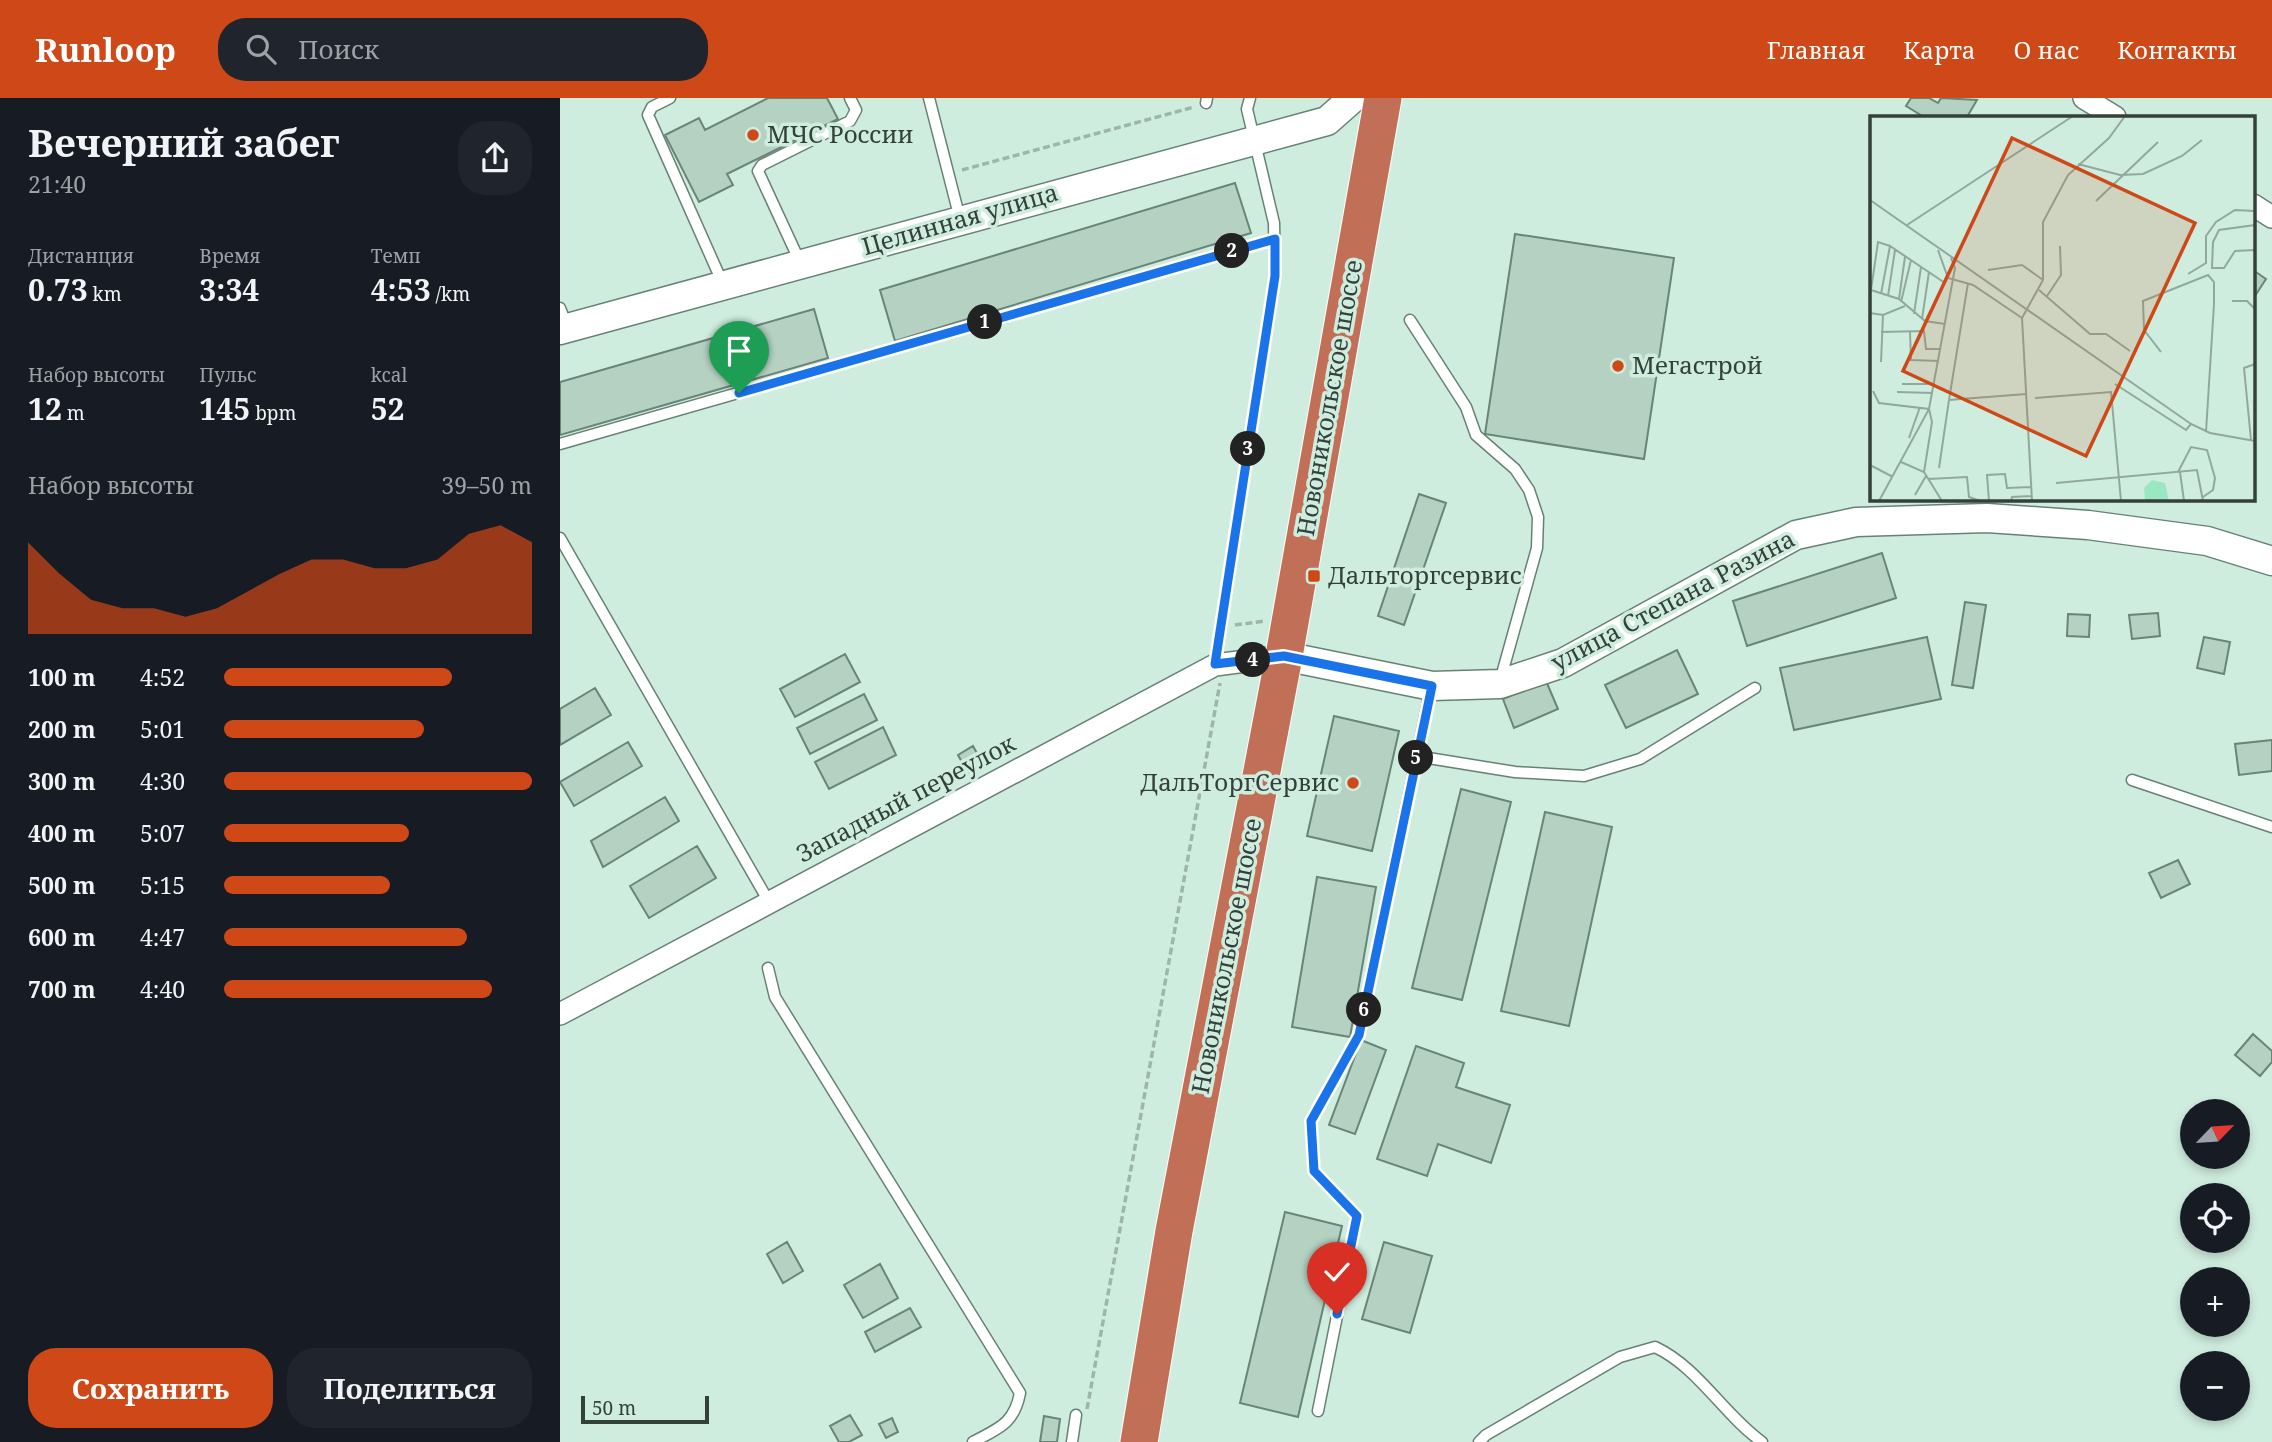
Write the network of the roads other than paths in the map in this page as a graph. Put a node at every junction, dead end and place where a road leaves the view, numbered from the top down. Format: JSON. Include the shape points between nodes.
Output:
{"nodes":[{"id":1,"x":670,"y":98,"type":"edge"},
{"id":2,"x":850,"y":98,"type":"edge"},
{"id":3,"x":929,"y":98,"type":"edge"},
{"id":4,"x":1250,"y":98,"type":"edge"},
{"id":5,"x":1353,"y":98,"type":"edge"},
{"id":6,"x":1383,"y":98,"type":"edge"},
{"id":7,"x":2084,"y":98,"type":"edge"},
{"id":8,"x":2113,"y":116,"type":"edge"},
{"id":9,"x":1254,"y":140,"type":"junction"},
{"id":10,"x":2254,"y":206,"type":"edge"},
{"id":11,"x":2272,"y":217,"type":"edge"},
{"id":12,"x":960,"y":219,"type":"junction"},
{"id":13,"x":1275,"y":239,"type":"junction"},
{"id":14,"x":802,"y":265,"type":"junction"},
{"id":15,"x":724,"y":286,"type":"junction"},
{"id":16,"x":1410,"y":320,"type":"dead end"},
{"id":17,"x":563,"y":322,"type":"edge"},
{"id":18,"x":560,"y":444,"type":"edge"},
{"id":19,"x":560,"y":538,"type":"edge"},
{"id":20,"x":2272,"y":561,"type":"edge"},
{"id":21,"x":1284,"y":656,"type":"junction"},
{"id":22,"x":1220,"y":664,"type":"junction"},
{"id":23,"x":1500,"y":684,"type":"junction"},
{"id":24,"x":1432,"y":686,"type":"junction"},
{"id":25,"x":1755,"y":688,"type":"dead end"},
{"id":26,"x":1416,"y":756,"type":"junction"},
{"id":27,"x":2132,"y":780,"type":"dead end"},
{"id":28,"x":2272,"y":827,"type":"edge"},
{"id":29,"x":769,"y":902,"type":"junction"},
{"id":30,"x":768,"y":968,"type":"dead end"},
{"id":31,"x":560,"y":1014,"type":"edge"},
{"id":32,"x":1318,"y":1411,"type":"dead end"},
{"id":33,"x":1081,"y":1417,"type":"road end"},
{"id":34,"x":973,"y":1442,"type":"edge"},
{"id":35,"x":1072,"y":1442,"type":"edge"},
{"id":36,"x":1139,"y":1442,"type":"edge"},
{"id":37,"x":1479,"y":1442,"type":"edge"},
{"id":38,"x":1762,"y":1442,"type":"edge"}],
"edges":[{"from":1,"to":15,"type":"lane","via":[[652,107],[648,115]]},
{"from":2,"to":14,"type":"lane","via":[[856,110],[850,121],[758,171]]},
{"from":3,"to":12,"type":"lane"},
{"from":4,"to":9,"type":"lane","via":[[1247,108]]},
{"from":5,"to":9,"type":"street","name":"Целинная улица","via":[[1327,121]]},
{"from":6,"to":21,"type":"highway","name":"Новоникольское шоссе"},
{"from":7,"to":8,"type":"street"},
{"from":9,"to":12,"type":"street","name":"Целинная улица"},
{"from":9,"to":13,"type":"lane"},
{"from":10,"to":11,"type":"street"},
{"from":12,"to":14,"type":"street","name":"Целинная улица"},
{"from":13,"to":18,"type":"lane"},
{"from":13,"to":22,"type":"lane","via":[[1275,276]]},
{"from":14,"to":15,"type":"street","name":"Целинная улица"},
{"from":15,"to":17,"type":"street","name":"Целинная улица"},
{"from":16,"to":23,"type":"lane","via":[[1466,407],[1476,435],[1515,470],[1529,490],[1538,517],[1537,548]]},
{"from":19,"to":29,"type":"lane"},
{"from":20,"to":23,"type":"street","name":"улица Степана Разина","via":[[2207,541],[2088,525],[1987,518],[1856,522],[1796,534],[1563,663]]},
{"from":21,"to":22,"type":"street","name":"Западный переулок"},
{"from":21,"to":24,"type":"street","name":"улица Степана Разина"},
{"from":21,"to":36,"type":"highway","name":"Новоникольское шоссе","via":[[1174,1231]]},
{"from":22,"to":29,"type":"street","name":"Западный переулок"},
{"from":23,"to":24,"type":"street","name":"улица Степана Разина"},
{"from":24,"to":26,"type":"lane"},
{"from":25,"to":26,"type":"lane","via":[[1640,759],[1584,776],[1515,772]]},
{"from":26,"to":32,"type":"lane","via":[[1359,1035],[1311,1121],[1314,1171],[1357,1216]]},
{"from":27,"to":28,"type":"lane"},
{"from":29,"to":31,"type":"street","name":"Западный переулок"},
{"from":30,"to":34,"type":"lane","via":[[775,997],[1020,1393],[1017,1410],[1007,1423]]},
{"from":33,"to":35,"type":"lane"},
{"from":37,"to":38,"type":"lane","via":[[1620,1357],[1655,1347],[1686,1367]]}]}
